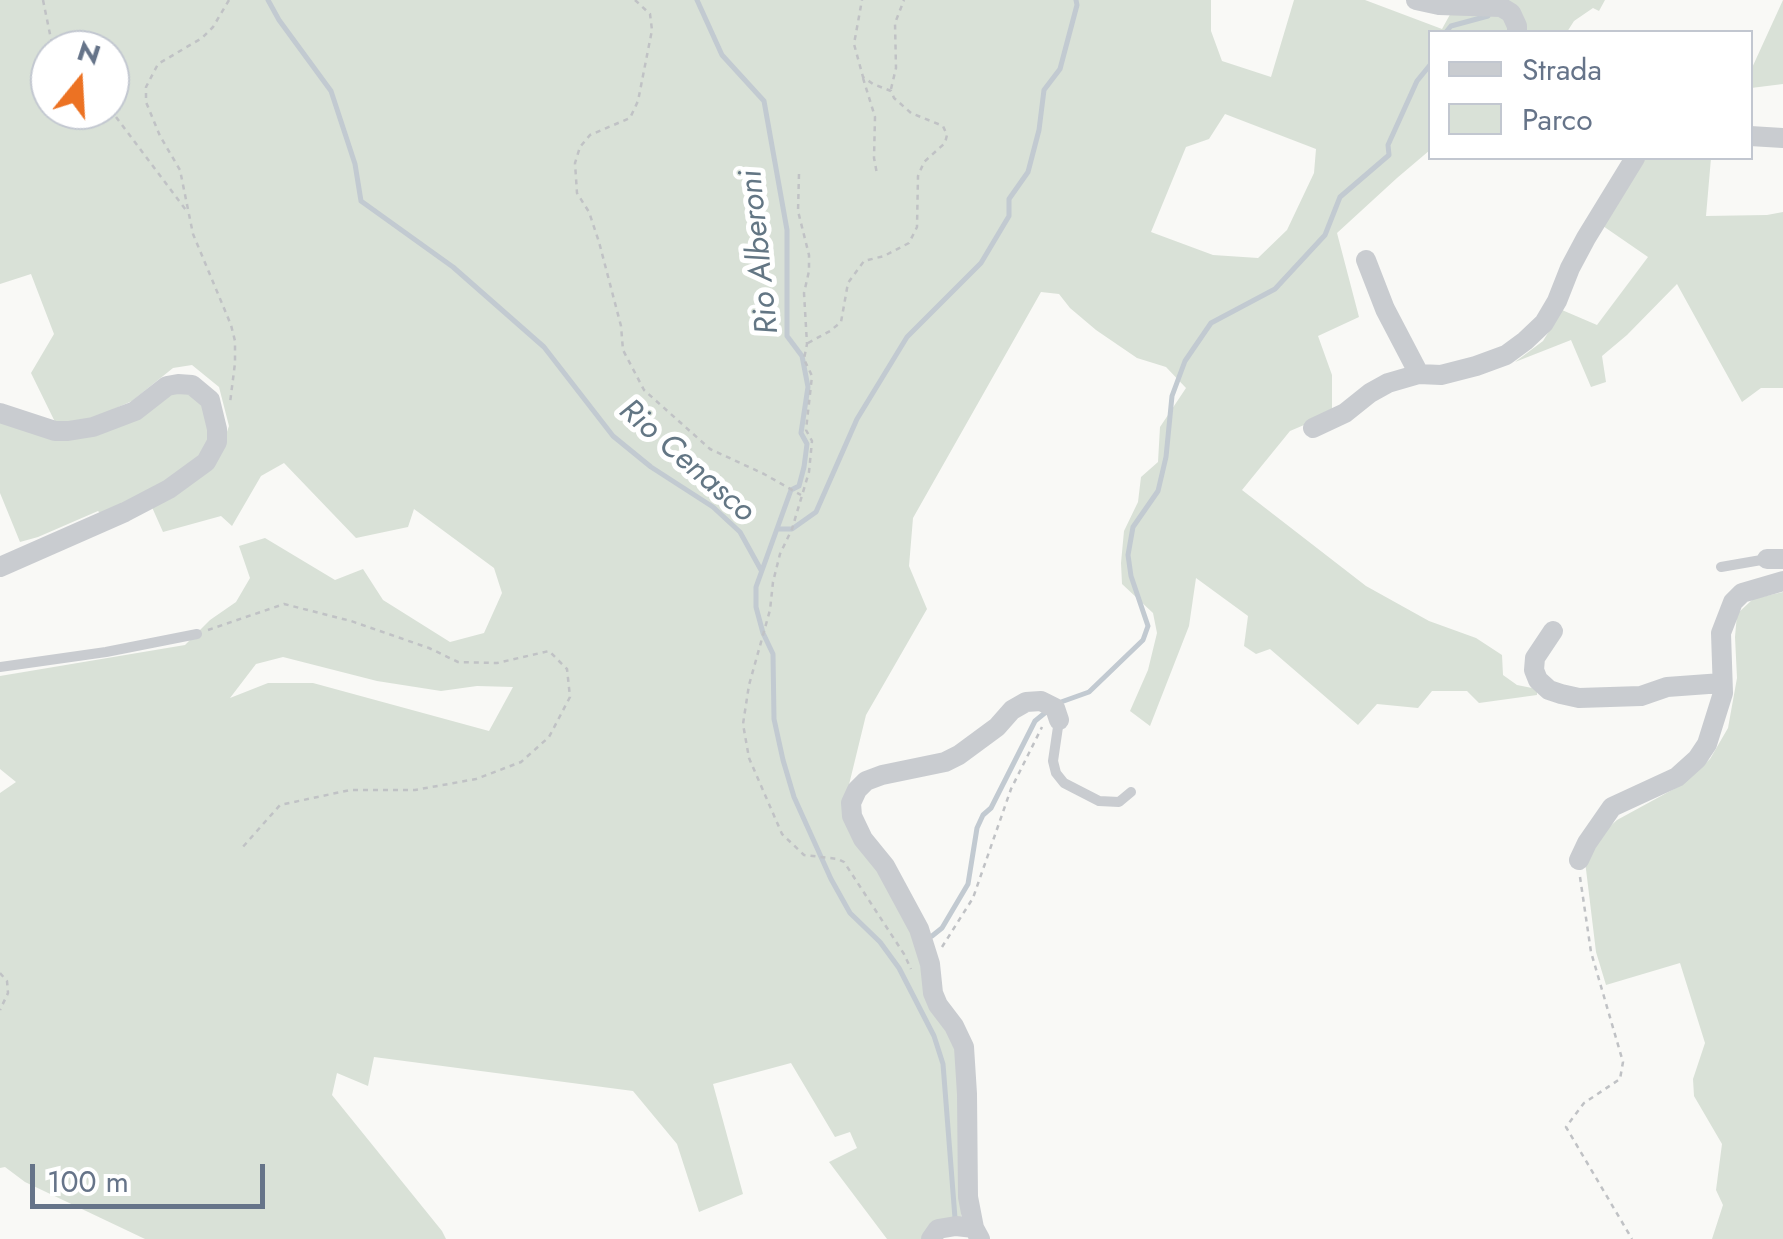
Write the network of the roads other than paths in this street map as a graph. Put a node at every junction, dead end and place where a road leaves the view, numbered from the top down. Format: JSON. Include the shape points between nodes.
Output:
{"nodes":[{"id":1,"x":1416,"y":0,"type":"edge"},
{"id":2,"x":1509,"y":17,"type":"edge"},
{"id":3,"x":1753,"y":136,"type":"edge"},
{"id":4,"x":1783,"y":138,"type":"edge"},
{"id":5,"x":1634,"y":160,"type":"edge"},
{"id":6,"x":1366,"y":260,"type":"dead end"},
{"id":7,"x":1419,"y":374,"type":"junction"},
{"id":8,"x":0,"y":413,"type":"edge"},
{"id":9,"x":1313,"y":428,"type":"dead end"},
{"id":10,"x":1775,"y":559,"type":"edge"},
{"id":11,"x":0,"y":566,"type":"edge"},
{"id":12,"x":1720,"y":567,"type":"dead end"},
{"id":13,"x":1783,"y":581,"type":"edge"},
{"id":14,"x":1553,"y":631,"type":"dead end"},
{"id":15,"x":197,"y":634,"type":"road end"},
{"id":16,"x":0,"y":667,"type":"edge"},
{"id":17,"x":1722,"y":683,"type":"junction"},
{"id":18,"x":1058,"y":718,"type":"joint"},
{"id":19,"x":1131,"y":792,"type":"dead end"},
{"id":20,"x":1578,"y":860,"type":"road end"},
{"id":21,"x":977,"y":1234,"type":"edge"},
{"id":22,"x":930,"y":1239,"type":"edge"}],
"edges":[{"from":1,"to":2,"type":"street"},
{"from":3,"to":4,"type":"street"},
{"from":5,"to":7,"type":"street","via":[[1544,322],[1506,355],[1441,375]]},
{"from":6,"to":7,"type":"street"},
{"from":7,"to":9,"type":"street","via":[[1388,382]]},
{"from":8,"to":11,"type":"street","via":[[68,431],[135,411],[167,386],[192,385],[210,400],[217,442],[206,462],[169,489]]},
{"from":10,"to":12,"type":"lane"},
{"from":13,"to":17,"type":"street","via":[[1732,602],[1721,633]]},
{"from":14,"to":17,"type":"street","via":[[1534,670],[1561,694],[1641,696]]},
{"from":15,"to":16,"type":"lane"},
{"from":17,"to":20,"type":"street","via":[[1714,725],[1697,759],[1676,778],[1612,807]]},
{"from":18,"to":19,"type":"lane","via":[[1052,761],[1064,783],[1099,801],[1118,802]]},
{"from":18,"to":21,"type":"street","via":[[1055,708],[1026,702],[959,755],[866,781],[851,803],[863,839],[911,913],[922,968],[964,1047],[968,1197]]},
{"from":21,"to":22,"type":"street","via":[[956,1226],[938,1229]]}]}
